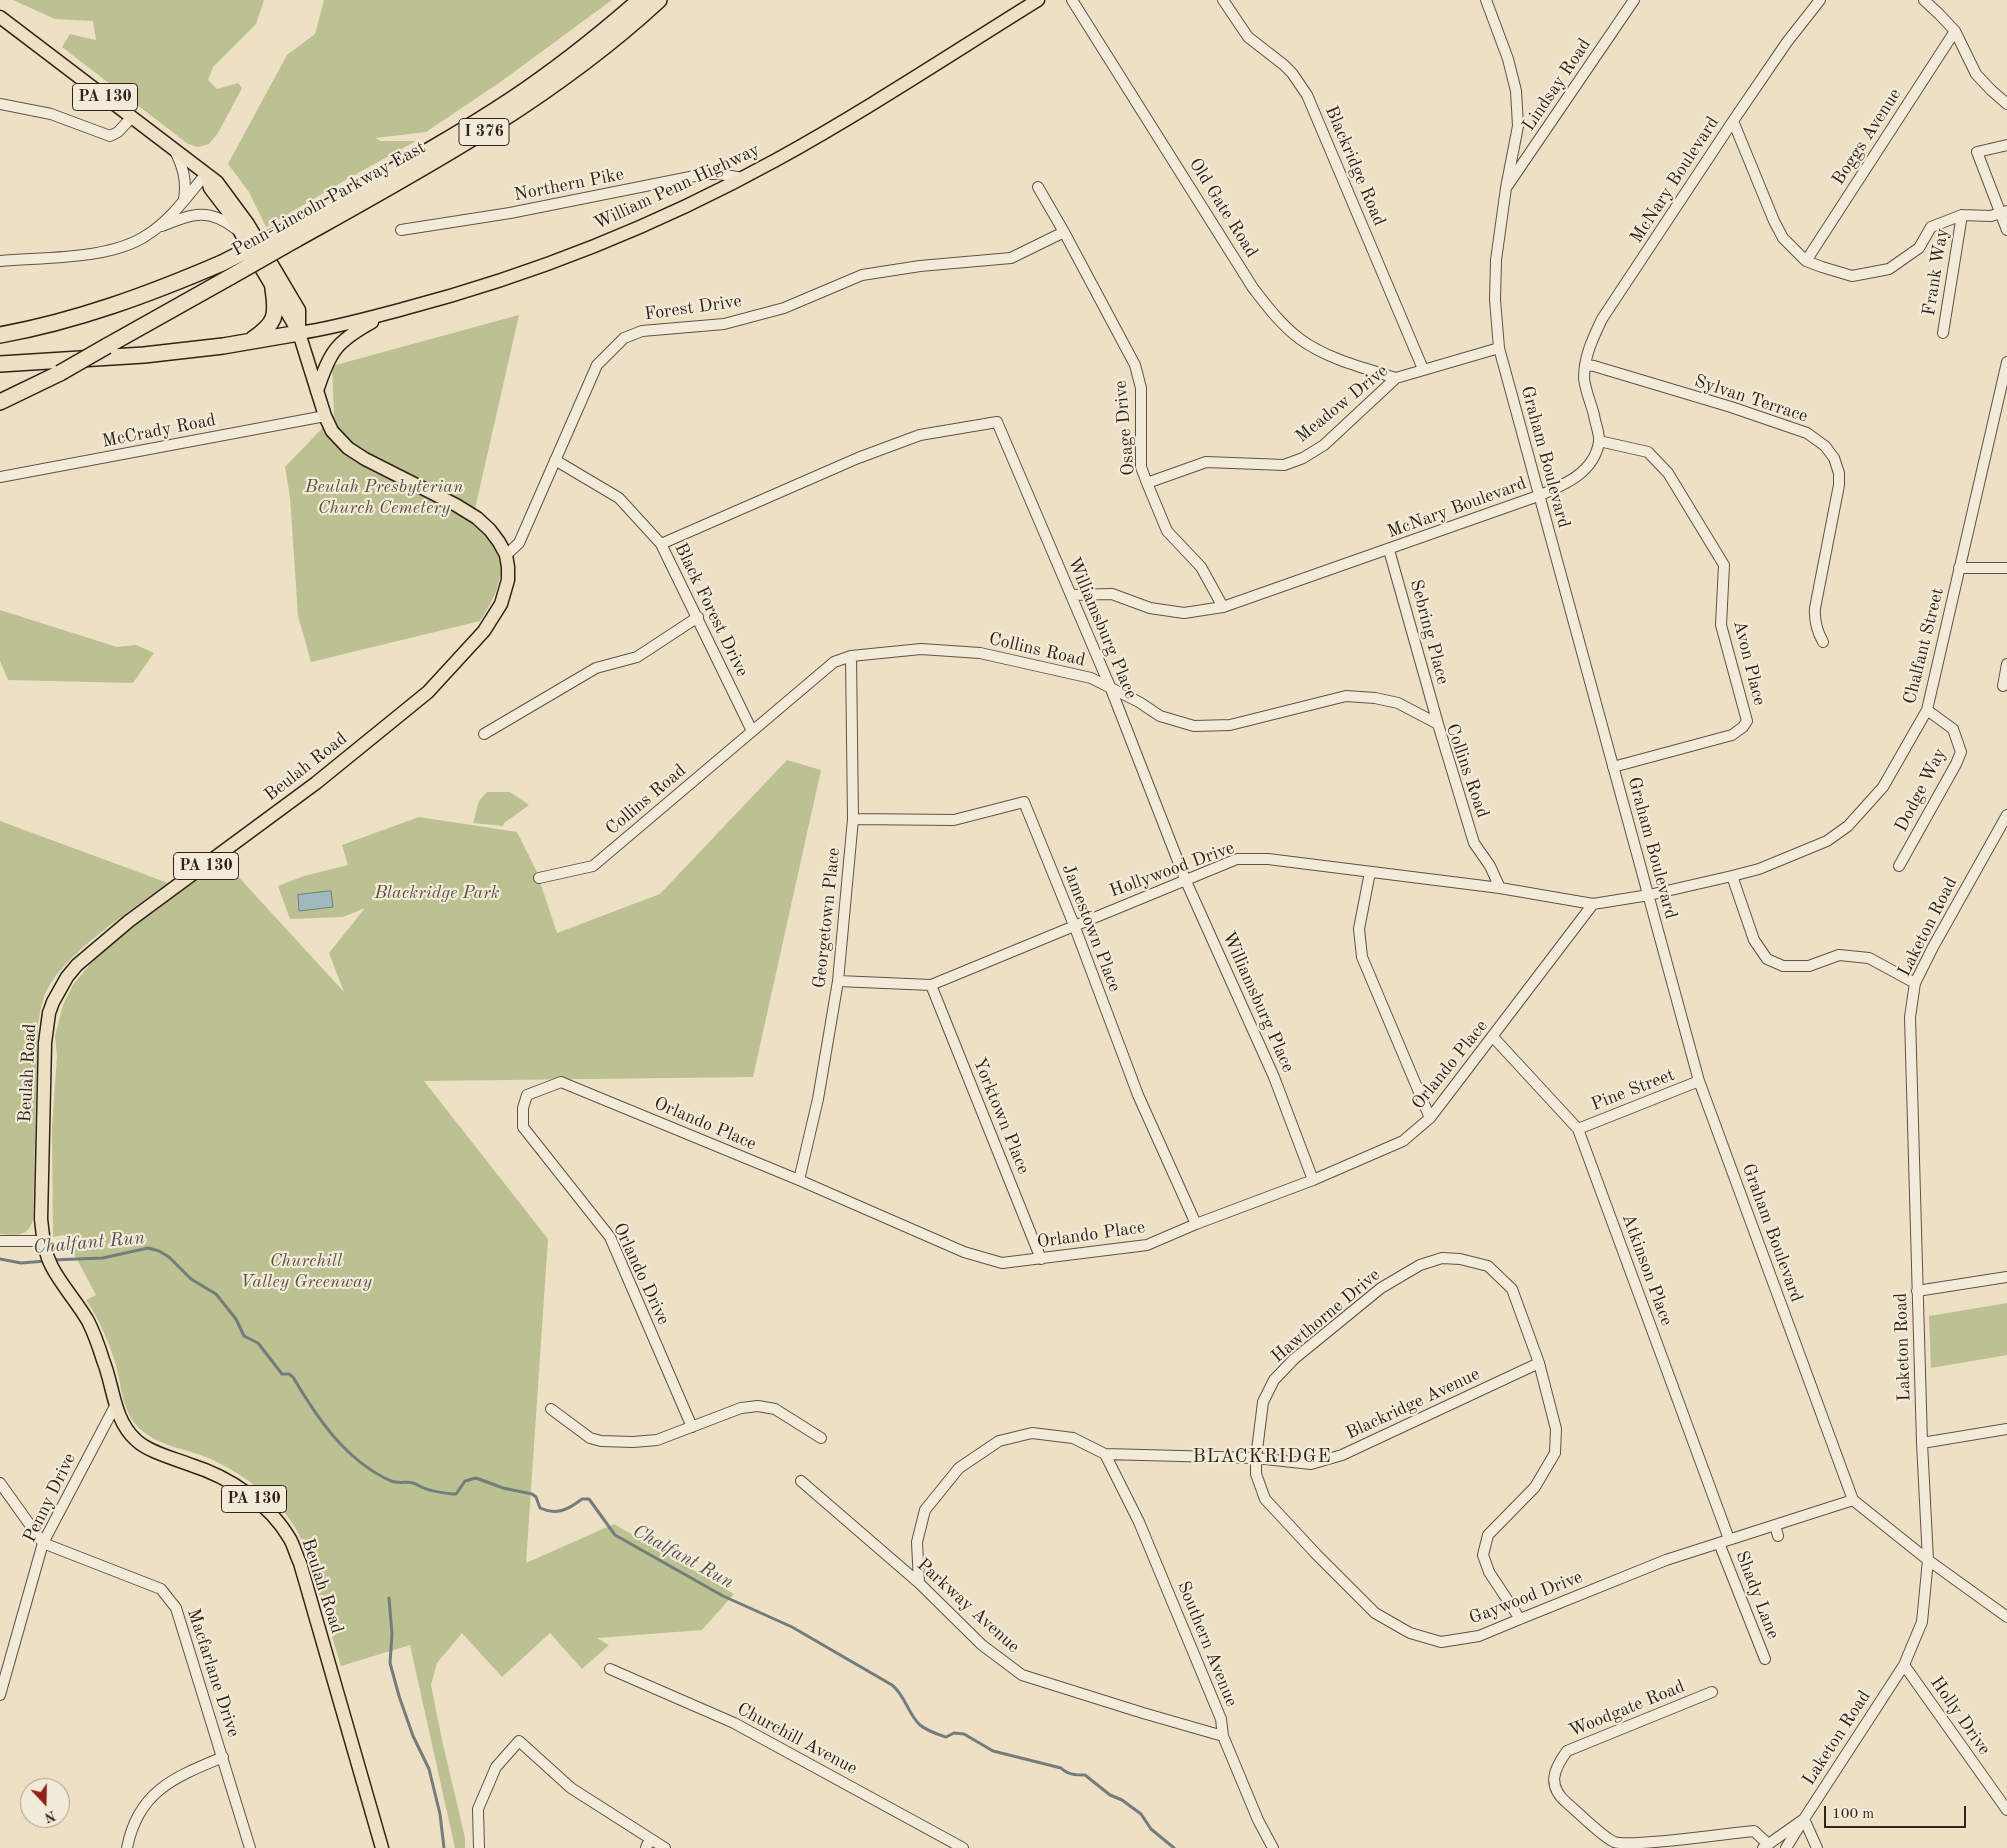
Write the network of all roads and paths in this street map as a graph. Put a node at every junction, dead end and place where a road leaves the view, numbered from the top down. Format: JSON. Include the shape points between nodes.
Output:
{"nodes":[{"id":1,"x":640,"y":0,"type":"edge"},
{"id":2,"x":659,"y":0,"type":"edge"},
{"id":3,"x":1038,"y":0,"type":"edge"},
{"id":4,"x":1072,"y":0,"type":"edge"},
{"id":5,"x":1223,"y":0,"type":"edge"},
{"id":6,"x":1486,"y":0,"type":"edge"},
{"id":7,"x":1634,"y":0,"type":"edge"},
{"id":8,"x":1820,"y":0,"type":"edge"},
{"id":9,"x":1924,"y":0,"type":"edge"},
{"id":10,"x":0,"y":18,"type":"edge"},
{"id":11,"x":1955,"y":31,"type":"junction"},
{"id":12,"x":0,"y":104,"type":"edge"},
{"id":13,"x":2007,"y":104,"type":"edge"},
{"id":14,"x":132,"y":117,"type":"junction"},
{"id":15,"x":1733,"y":121,"type":"junction"},
{"id":16,"x":2007,"y":145,"type":"edge"},
{"id":17,"x":173,"y":148,"type":"junction"},
{"id":18,"x":206,"y":174,"type":"junction"},
{"id":19,"x":743,"y":178,"type":"junction"},
{"id":20,"x":1038,"y":187,"type":"dead end"},
{"id":21,"x":1506,"y":188,"type":"junction"},
{"id":22,"x":184,"y":200,"type":"junction"},
{"id":23,"x":2004,"y":212,"type":"edge"},
{"id":24,"x":1962,"y":216,"type":"junction"},
{"id":25,"x":156,"y":228,"type":"junction"},
{"id":26,"x":238,"y":230,"type":"junction"},
{"id":27,"x":400,"y":230,"type":"dead end"},
{"id":28,"x":2007,"y":230,"type":"edge"},
{"id":29,"x":1064,"y":232,"type":"junction"},
{"id":30,"x":292,"y":235,"type":"junction"},
{"id":31,"x":1806,"y":260,"type":"junction"},
{"id":32,"x":0,"y":261,"type":"edge"},
{"id":33,"x":273,"y":288,"type":"junction"},
{"id":34,"x":387,"y":313,"type":"junction"},
{"id":35,"x":48,"y":324,"type":"junction"},
{"id":36,"x":0,"y":327,"type":"edge"},
{"id":37,"x":299,"y":333,"type":"junction"},
{"id":38,"x":1943,"y":333,"type":"dead end"},
{"id":39,"x":0,"y":335,"type":"edge"},
{"id":40,"x":250,"y":342,"type":"junction"},
{"id":41,"x":1499,"y":348,"type":"junction"},
{"id":42,"x":2007,"y":362,"type":"edge"},
{"id":43,"x":0,"y":364,"type":"edge"},
{"id":44,"x":1585,"y":365,"type":"junction"},
{"id":45,"x":1422,"y":369,"type":"junction"},
{"id":46,"x":1396,"y":378,"type":"junction"},
{"id":47,"x":317,"y":390,"type":"junction"},
{"id":48,"x":0,"y":402,"type":"edge"},
{"id":49,"x":325,"y":416,"type":"junction"},
{"id":50,"x":1599,"y":441,"type":"junction"},
{"id":51,"x":555,"y":460,"type":"junction"},
{"id":52,"x":0,"y":477,"type":"edge"},
{"id":53,"x":1147,"y":483,"type":"junction"},
{"id":54,"x":1538,"y":496,"type":"junction"},
{"id":55,"x":661,"y":544,"type":"junction"},
{"id":56,"x":1389,"y":550,"type":"junction"},
{"id":57,"x":506,"y":555,"type":"junction"},
{"id":58,"x":1959,"y":568,"type":"junction"},
{"id":59,"x":2007,"y":568,"type":"edge"},
{"id":60,"x":1070,"y":595,"type":"junction"},
{"id":61,"x":1223,"y":608,"type":"junction"},
{"id":62,"x":698,"y":617,"type":"junction"},
{"id":63,"x":1822,"y":642,"type":"dead end"},
{"id":64,"x":851,"y":656,"type":"junction"},
{"id":65,"x":2007,"y":664,"type":"edge"},
{"id":66,"x":2003,"y":686,"type":"dead end"},
{"id":67,"x":1111,"y":689,"type":"junction"},
{"id":68,"x":1927,"y":710,"type":"junction"},
{"id":69,"x":1438,"y":724,"type":"junction"},
{"id":70,"x":752,"y":731,"type":"junction"},
{"id":71,"x":484,"y":734,"type":"dead end"},
{"id":72,"x":1613,"y":767,"type":"junction"},
{"id":73,"x":2007,"y":815,"type":"edge"},
{"id":74,"x":853,"y":819,"type":"junction"},
{"id":75,"x":1899,"y":866,"type":"dead end"},
{"id":76,"x":1370,"y":872,"type":"junction"},
{"id":77,"x":1732,"y":876,"type":"junction"},
{"id":78,"x":539,"y":878,"type":"dead end"},
{"id":79,"x":1185,"y":878,"type":"junction"},
{"id":80,"x":1500,"y":888,"type":"junction"},
{"id":81,"x":1649,"y":895,"type":"junction"},
{"id":82,"x":1593,"y":904,"type":"junction"},
{"id":83,"x":1074,"y":925,"type":"junction"},
{"id":84,"x":838,"y":981,"type":"junction"},
{"id":85,"x":1915,"y":983,"type":"junction"},
{"id":86,"x":931,"y":985,"type":"junction"},
{"id":87,"x":1493,"y":1037,"type":"junction"},
{"id":88,"x":1699,"y":1081,"type":"junction"},
{"id":89,"x":527,"y":1096,"type":"joint"},
{"id":90,"x":1430,"y":1118,"type":"junction"},
{"id":91,"x":1578,"y":1128,"type":"junction"},
{"id":92,"x":799,"y":1180,"type":"junction"},
{"id":93,"x":1313,"y":1180,"type":"junction"},
{"id":94,"x":1196,"y":1224,"type":"junction"},
{"id":95,"x":0,"y":1242,"type":"edge"},
{"id":96,"x":45,"y":1246,"type":"junction"},
{"id":97,"x":1041,"y":1259,"type":"junction"},
{"id":98,"x":2007,"y":1277,"type":"edge"},
{"id":99,"x":1917,"y":1291,"type":"junction"},
{"id":100,"x":1539,"y":1364,"type":"junction"},
{"id":101,"x":115,"y":1406,"type":"junction"},
{"id":102,"x":551,"y":1409,"type":"dead end"},
{"id":103,"x":692,"y":1427,"type":"junction"},
{"id":104,"x":2007,"y":1429,"type":"edge"},
{"id":105,"x":821,"y":1438,"type":"dead end"},
{"id":106,"x":1922,"y":1443,"type":"junction"},
{"id":107,"x":1105,"y":1454,"type":"junction"},
{"id":108,"x":1256,"y":1458,"type":"junction"},
{"id":109,"x":801,"y":1480,"type":"dead end"},
{"id":110,"x":0,"y":1483,"type":"edge"},
{"id":111,"x":1853,"y":1500,"type":"junction"},
{"id":112,"x":1775,"y":1525,"type":"junction"},
{"id":113,"x":1778,"y":1536,"type":"dead end"},
{"id":114,"x":1724,"y":1541,"type":"junction"},
{"id":115,"x":43,"y":1543,"type":"junction"},
{"id":116,"x":1928,"y":1560,"type":"junction"},
{"id":117,"x":920,"y":1583,"type":"junction"},
{"id":118,"x":2007,"y":1618,"type":"edge"},
{"id":119,"x":1520,"y":1619,"type":"junction"},
{"id":120,"x":1765,"y":1659,"type":"dead end"},
{"id":121,"x":1904,"y":1665,"type":"junction"},
{"id":122,"x":610,"y":1669,"type":"dead end"},
{"id":123,"x":1712,"y":1692,"type":"dead end"},
{"id":124,"x":0,"y":1695,"type":"edge"},
{"id":125,"x":1223,"y":1736,"type":"junction"},
{"id":126,"x":223,"y":1757,"type":"junction"},
{"id":127,"x":2007,"y":1810,"type":"edge"},
{"id":128,"x":1804,"y":1819,"type":"junction"},
{"id":129,"x":649,"y":1844,"type":"edge"},
{"id":130,"x":1765,"y":1846,"type":"edge"},
{"id":131,"x":127,"y":1848,"type":"edge"},
{"id":132,"x":250,"y":1848,"type":"edge"},
{"id":133,"x":382,"y":1848,"type":"edge"},
{"id":134,"x":479,"y":1848,"type":"edge"},
{"id":135,"x":665,"y":1848,"type":"edge"},
{"id":136,"x":963,"y":1848,"type":"edge"},
{"id":137,"x":1273,"y":1848,"type":"edge"},
{"id":138,"x":1786,"y":1848,"type":"edge"},
{"id":139,"x":1817,"y":1848,"type":"edge"}],
"edges":[{"from":1,"to":30,"type":"highway","name":"Penn-Lincoln Parkway East","number":"I 376","via":[[567,60],[511,100]]},
{"from":2,"to":30,"type":"highway","name":"Penn-Lincoln Parkway East","number":"I 376","via":[[575,70],[518,110],[429,165]]},
{"from":3,"to":19,"type":"main road","name":"William Penn Highway","via":[[825,132]]},
{"from":4,"to":46,"type":"street","name":"Old Gate Road","via":[[1253,288],[1274,314],[1300,340]]},
{"from":5,"to":45,"type":"street","name":"Blackridge Road","via":[[1248,37],[1284,65],[1307,95]]},
{"from":6,"to":21,"type":"street","name":"Graham Boulevard","via":[[1516,91],[1518,126]]},
{"from":7,"to":21,"type":"street","name":"Lindsay Road"},
{"from":8,"to":15,"type":"street","name":"McNary Boulevard"},
{"from":9,"to":11,"type":"street"},
{"from":10,"to":14,"type":"main road","name":"Beulah Road","number":"PA 130"},
{"from":11,"to":13,"type":"street","via":[[1976,74]]},
{"from":11,"to":31,"type":"street","name":"Boggs Avenue"},
{"from":12,"to":14,"type":"street","via":[[51,114],[110,136]]},
{"from":14,"to":17,"type":"main road","name":"Beulah Road","number":"PA 130"},
{"from":15,"to":31,"type":"street","via":[[1778,229]]},
{"from":15,"to":44,"type":"street","name":"McNary Boulevard","via":[[1602,319],[1591,341]]},
{"from":16,"to":23,"type":"street","via":[[1977,152]]},
{"from":17,"to":18,"type":"main road","name":"Beulah Road","number":"PA 130"},
{"from":17,"to":22,"type":"street","via":[[184,174]]},
{"from":18,"to":22,"type":"street"},
{"from":18,"to":26,"type":"main road","name":"Beulah Road","number":"PA 130","via":[[210,188]]},
{"from":18,"to":37,"type":"main road","name":"Beulah Road","number":"PA 130","via":[[217,182],[255,234],[299,310]]},
{"from":19,"to":27,"type":"street","name":"Northern Pike","via":[[705,174],[510,213]]},
{"from":19,"to":34,"type":"main road","name":"William Penn Highway","via":[[657,219],[560,259],[484,286]]},
{"from":20,"to":29,"type":"street","name":"Osage Drive"},
{"from":21,"to":41,"type":"street","name":"Graham Boulevard","via":[[1496,260]]},
{"from":22,"to":25,"type":"street"},
{"from":23,"to":24,"type":"street","via":[[1991,216]]},
{"from":23,"to":28,"type":"street"},
{"from":24,"to":31,"type":"street","via":[[1931,227],[1919,248],[1889,269],[1852,276]]},
{"from":24,"to":38,"type":"street","name":"Frank Way"},
{"from":25,"to":26,"type":"street","via":[[188,216],[206,214],[223,219]]},
{"from":25,"to":32,"type":"street","via":[[137,241],[103,252]]},
{"from":26,"to":33,"type":"main road","name":"Beulah Road","number":"PA 130"},
{"from":29,"to":51,"type":"street","name":"Forest Drive","via":[[1012,258],[862,275],[784,308],[732,321],[642,331],[624,338],[597,365]]},
{"from":29,"to":53,"type":"street","name":"Osage Drive","via":[[1135,365],[1141,388],[1141,467]]},
{"from":30,"to":35,"type":"highway","name":"Penn-Lincoln Parkway East","number":"I 376","bridge":true,"via":[[143,295]]},
{"from":30,"to":48,"type":"highway","name":"Penn-Lincoln Parkway East","number":"I 376","bridge":true,"via":[[230,277],[60,373]]},
{"from":33,"to":37,"type":"main road","name":"Beulah Road","number":"PA 130"},
{"from":33,"to":40,"type":"highway","via":[[274,319]]},
{"from":34,"to":37,"type":"main road","name":"William Penn Highway"},
{"from":34,"to":47,"type":"main road","via":[[338,344],[327,361]]},
{"from":35,"to":36,"type":"highway"},
{"from":35,"to":39,"type":"highway","name":"Penn-Lincoln Parkway East","number":"I 376"},
{"from":37,"to":40,"type":"highway"},
{"from":37,"to":47,"type":"main road","name":"Beulah Road","number":"PA 130"},
{"from":40,"to":43,"type":"highway","via":[[126,357]]},
{"from":41,"to":45,"type":"street","name":"Meadow Drive"},
{"from":41,"to":54,"type":"street","name":"Graham Boulevard"},
{"from":42,"to":58,"type":"street","name":"Chalfant Street"},
{"from":44,"to":50,"type":"street","name":"McNary Boulevard","via":[[1584,380]]},
{"from":44,"to":63,"type":"street","name":"Sylvan Terrace","via":[[1748,413],[1807,433],[1826,446],[1837,465],[1839,485],[1815,608]]},
{"from":45,"to":46,"type":"street","name":"Meadow Drive"},
{"from":46,"to":53,"type":"street","name":"Meadow Drive","via":[[1324,445],[1303,458],[1284,465],[1206,462]]},
{"from":47,"to":49,"type":"main road","name":"Beulah Road","number":"PA 130"},
{"from":49,"to":52,"type":"street","name":"McCrady Road"},
{"from":49,"to":57,"type":"main road","name":"Beulah Road","number":"PA 130","via":[[336,436],[348,448],[477,518],[490,530]]},
{"from":50,"to":54,"type":"street","name":"McNary Boulevard","via":[[1586,468],[1564,485]]},
{"from":50,"to":72,"type":"street","name":"Avon Place","via":[[1648,452],[1668,473],[1724,565],[1721,626],[1747,721],[1744,728],[1732,735]]},
{"from":51,"to":55,"type":"street","name":"Black Forest Drive","via":[[618,498]]},
{"from":51,"to":57,"type":"street","name":"Forest Drive","via":[[519,544]]},
{"from":53,"to":61,"type":"street","name":"Osage Drive","via":[[1167,531],[1201,567]]},
{"from":54,"to":56,"type":"street","name":"McNary Boulevard"},
{"from":54,"to":72,"type":"street","name":"Graham Boulevard"},
{"from":55,"to":60,"type":"street","name":"Williamsburg Place","via":[[858,458],[920,435],[997,422]]},
{"from":55,"to":62,"type":"street","name":"Black Forest Drive"},
{"from":56,"to":61,"type":"street","name":"McNary Boulevard"},
{"from":56,"to":69,"type":"street","name":"Sebring Place"},
{"from":57,"to":96,"type":"main road","name":"Beulah Road","number":"PA 130","via":[[508,580],[501,604],[484,631],[428,692],[316,783],[122,927],[67,977],[49,1013],[45,1042],[41,1219]]},
{"from":58,"to":59,"type":"street"},
{"from":58,"to":68,"type":"street","name":"Chalfant Street"},
{"from":60,"to":61,"type":"street","name":"McNary Boulevard","via":[[1112,594],[1150,608],[1184,613]]},
{"from":60,"to":67,"type":"street","name":"Williamsburg Place"},
{"from":62,"to":70,"type":"street","name":"Black Forest Drive"},
{"from":62,"to":71,"type":"street","via":[[637,657],[596,668]]},
{"from":64,"to":67,"type":"street","name":"Collins Road","via":[[921,649],[980,653],[1091,678]]},
{"from":64,"to":70,"type":"street","name":"Collins Road","via":[[834,662]]},
{"from":64,"to":74,"type":"street","name":"Georgetown Place"},
{"from":65,"to":66,"type":"street"},
{"from":67,"to":69,"type":"street","name":"Collins Road","via":[[1140,702],[1160,716],[1194,726],[1230,725],[1346,696],[1398,703]]},
{"from":67,"to":79,"type":"street","name":"Williamsburg Place"},
{"from":68,"to":75,"type":"street","name":"Dodge Way","via":[[1953,729],[1961,752]]},
{"from":68,"to":77,"type":"street","name":"Chalfant Street","via":[[1883,787],[1848,826],[1827,841]]},
{"from":69,"to":80,"type":"street","name":"Collins Road","via":[[1474,843]]},
{"from":70,"to":78,"type":"street","name":"Collins Road","via":[[593,866]]},
{"from":72,"to":81,"type":"street","name":"Graham Boulevard"},
{"from":73,"to":85,"type":"street","name":"Laketon Road"},
{"from":74,"to":83,"type":"street","name":"Jamestown Place","via":[[954,820],[1024,802]]},
{"from":74,"to":84,"type":"street","name":"Georgetown Place"},
{"from":76,"to":79,"type":"street","name":"Hollywood Drive","via":[[1268,859],[1237,859]]},
{"from":76,"to":80,"type":"street","name":"Hollywood Drive"},
{"from":76,"to":90,"type":"street","via":[[1359,929],[1362,957]]},
{"from":77,"to":81,"type":"street","name":"Chalfant Street"},
{"from":77,"to":85,"type":"street","via":[[1754,940],[1767,959],[1783,966],[1809,966],[1840,955],[1869,958]]},
{"from":79,"to":83,"type":"street","name":"Hollywood Drive"},
{"from":79,"to":93,"type":"street","name":"Williamsburg Place","via":[[1274,1076]]},
{"from":80,"to":82,"type":"street","name":"Hollywood Drive"},
{"from":81,"to":82,"type":"street","name":"Hollywood Drive"},
{"from":81,"to":88,"type":"street","name":"Graham Boulevard"},
{"from":82,"to":87,"type":"street","name":"Orlando Place"},
{"from":83,"to":86,"type":"street","name":"Hollywood Drive"},
{"from":83,"to":94,"type":"street","name":"Jamestown Place","via":[[1138,1095]]},
{"from":84,"to":86,"type":"street","name":"Hollywood Drive"},
{"from":84,"to":92,"type":"street","name":"Georgetown Place","via":[[818,1100]]},
{"from":85,"to":99,"type":"street","name":"Laketon Road","via":[[1910,1018]]},
{"from":86,"to":97,"type":"street","name":"Yorktown Place"},
{"from":87,"to":90,"type":"street","name":"Orlando Place"},
{"from":87,"to":91,"type":"street","name":"Atkinson Place"},
{"from":88,"to":91,"type":"street","name":"Pine Street"},
{"from":88,"to":111,"type":"street","name":"Graham Boulevard"},
{"from":89,"to":92,"type":"street","name":"Orlando Place","via":[[561,1082]]},
{"from":89,"to":103,"type":"street","name":"Orlando Drive","via":[[523,1127],[610,1237]]},
{"from":90,"to":93,"type":"street","name":"Orlando Place","via":[[1403,1141]]},
{"from":91,"to":114,"type":"street","name":"Atkinson Place"},
{"from":92,"to":97,"type":"street","name":"Orlando Place","via":[[964,1252],[1002,1263]]},
{"from":93,"to":94,"type":"street","name":"Orlando Place"},
{"from":94,"to":97,"type":"street","name":"Orlando Place","via":[[1147,1246]]},
{"from":95,"to":96,"type":"street"},
{"from":96,"to":101,"type":"main road","name":"Beulah Road","number":"PA 130","via":[[54,1271],[88,1322],[104,1362]]},
{"from":98,"to":99,"type":"street"},
{"from":99,"to":106,"type":"street","name":"Laketon Road"},
{"from":100,"to":108,"type":"street","name":"Blackridge Avenue","via":[[1342,1455],[1311,1464]]},
{"from":100,"to":108,"type":"street","name":"Hawthorne Drive","via":[[1512,1289],[1488,1266],[1442,1258],[1420,1265],[1381,1288],[1274,1380],[1263,1402]]},
{"from":100,"to":119,"type":"street","name":"Hawthorne Drive","via":[[1556,1429],[1555,1453],[1535,1487],[1488,1535],[1483,1555],[1489,1572]]},
{"from":101,"to":115,"type":"street","name":"Penny Drive"},
{"from":101,"to":133,"type":"main road","name":"Beulah Road","number":"PA 130","via":[[137,1441],[164,1455],[210,1471],[237,1486],[266,1509],[290,1539],[300,1563]]},
{"from":102,"to":103,"type":"street","via":[[590,1438],[601,1441],[657,1440]]},
{"from":103,"to":105,"type":"street","via":[[741,1408],[758,1406],[775,1409]]},
{"from":104,"to":106,"type":"street"},
{"from":106,"to":116,"type":"street","name":"Laketon Road"},
{"from":107,"to":108,"type":"street","name":"Blackridge Avenue"},
{"from":107,"to":117,"type":"street","name":"Blackridge Avenue","via":[[1073,1438],[1032,1433],[999,1441],[959,1468],[925,1510],[917,1542]]},
{"from":107,"to":125,"type":"street","name":"Southern Avenue","via":[[1143,1531],[1220,1719]]},
{"from":108,"to":119,"type":"street","name":"Gaywood Drive","via":[[1256,1474],[1265,1499],[1375,1613],[1410,1633],[1441,1642],[1479,1636]]},
{"from":109,"to":117,"type":"street","name":"Parkway Avenue"},
{"from":110,"to":115,"type":"street"},
{"from":111,"to":112,"type":"street","name":"Gaywood Drive"},
{"from":111,"to":116,"type":"street"},
{"from":112,"to":113,"type":"street"},
{"from":112,"to":114,"type":"street","name":"Gaywood Drive"},
{"from":114,"to":119,"type":"street","name":"Gaywood Drive","via":[[1666,1560]]},
{"from":114,"to":120,"type":"street","name":"Shady Lane"},
{"from":115,"to":124,"type":"street","name":"Penny Drive"},
{"from":115,"to":126,"type":"street","name":"Macfarlane Drive","via":[[161,1589],[176,1608]]},
{"from":116,"to":118,"type":"street"},
{"from":116,"to":121,"type":"street","name":"Laketon Road","via":[[1922,1622]]},
{"from":117,"to":125,"type":"street","name":"Parkway Avenue","via":[[982,1646],[1022,1675]]},
{"from":121,"to":127,"type":"street","name":"Holly Drive"},
{"from":121,"to":128,"type":"street","name":"Laketon Road"},
{"from":122,"to":136,"type":"street","name":"Churchill Avenue","via":[[734,1723]]},
{"from":123,"to":130,"type":"street","name":"Woodgate Road","via":[[1567,1751],[1557,1765],[1553,1783],[1559,1796],[1615,1843],[1636,1845],[1754,1831]]},
{"from":125,"to":137,"type":"street","name":"Southern Avenue"},
{"from":126,"to":131,"type":"street","via":[[178,1776],[152,1796],[141,1808]]},
{"from":126,"to":132,"type":"street","name":"Macfarlane Drive"},
{"from":128,"to":130,"type":"street","name":"Laketon Road"},
{"from":128,"to":138,"type":"street"},
{"from":128,"to":139,"type":"street"},
{"from":129,"to":134,"type":"street","via":[[571,1788],[519,1741],[496,1767],[478,1809]]},
{"from":129,"to":135,"type":"street"}]}
